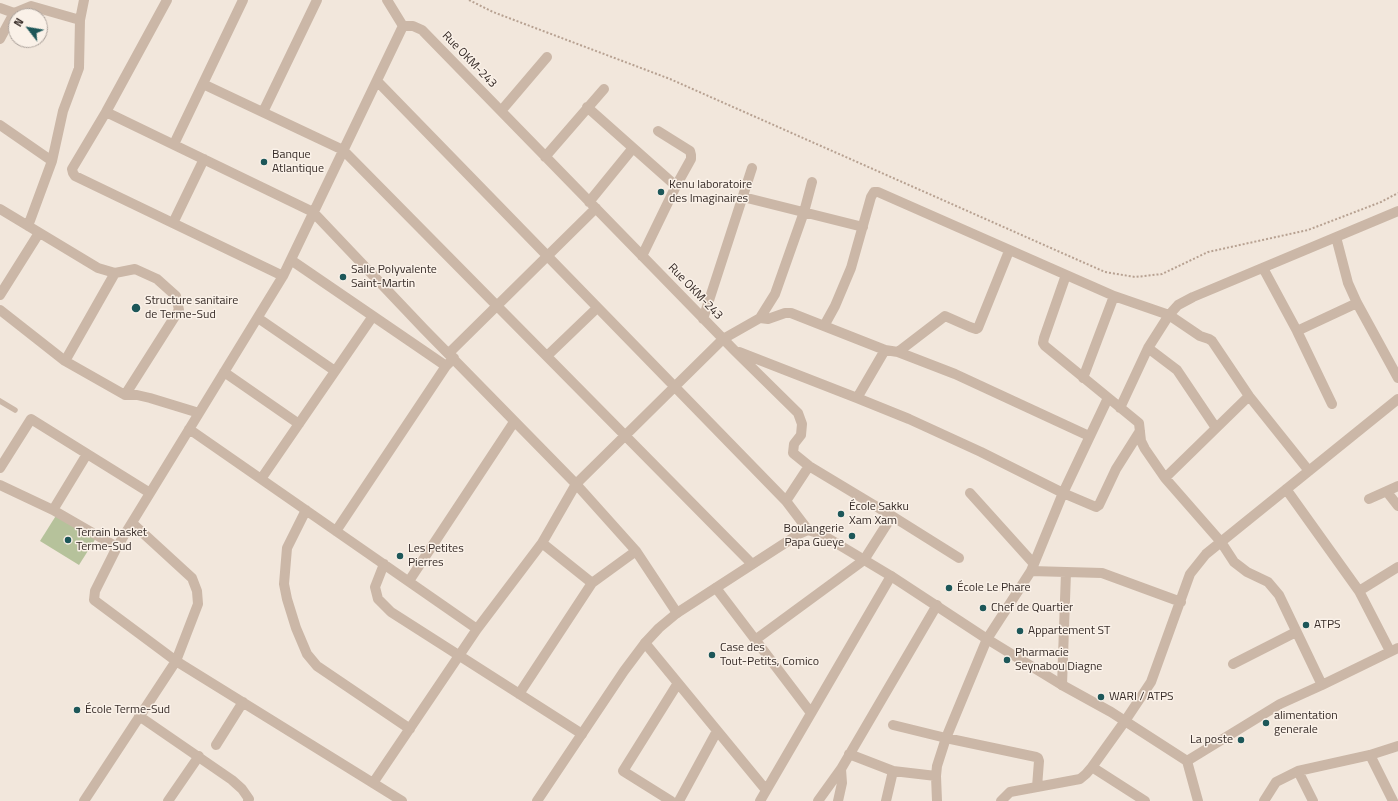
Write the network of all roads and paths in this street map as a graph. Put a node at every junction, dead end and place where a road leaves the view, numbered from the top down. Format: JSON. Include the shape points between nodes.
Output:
{"nodes":[{"id":1,"x":84,"y":0,"type":"edge"},
{"id":2,"x":167,"y":0,"type":"edge"},
{"id":3,"x":243,"y":0,"type":"edge"},
{"id":4,"x":318,"y":0,"type":"edge"},
{"id":5,"x":387,"y":0,"type":"edge"},
{"id":6,"x":469,"y":0,"type":"edge"},
{"id":7,"x":26,"y":8,"type":"edge"},
{"id":8,"x":38,"y":8,"type":"edge"},
{"id":9,"x":48,"y":11,"type":"edge"},
{"id":10,"x":80,"y":20,"type":"junction"},
{"id":11,"x":8,"y":24,"type":"edge"},
{"id":12,"x":403,"y":26,"type":"junction"},
{"id":13,"x":0,"y":39,"type":"edge"},
{"id":14,"x":546,"y":57,"type":"dead end"},
{"id":15,"x":377,"y":81,"type":"junction"},
{"id":16,"x":203,"y":84,"type":"junction"},
{"id":17,"x":604,"y":89,"type":"dead end"},
{"id":18,"x":588,"y":108,"type":"junction"},
{"id":19,"x":501,"y":111,"type":"junction"},
{"id":20,"x":106,"y":112,"type":"junction"},
{"id":21,"x":263,"y":112,"type":"junction"},
{"id":22,"x":0,"y":125,"type":"edge"},
{"id":23,"x":658,"y":131,"type":"dead end"},
{"id":24,"x":174,"y":144,"type":"junction"},
{"id":25,"x":633,"y":148,"type":"junction"},
{"id":26,"x":344,"y":150,"type":"junction"},
{"id":27,"x":545,"y":156,"type":"junction"},
{"id":28,"x":204,"y":159,"type":"junction"},
{"id":29,"x":52,"y":161,"type":"junction"},
{"id":30,"x":752,"y":168,"type":"dead end"},
{"id":31,"x":812,"y":182,"type":"dead end"},
{"id":32,"x":676,"y":186,"type":"junction"},
{"id":33,"x":1398,"y":193,"type":"edge"},
{"id":34,"x":743,"y":197,"type":"junction"},
{"id":35,"x":592,"y":205,"type":"junction"},
{"id":36,"x":0,"y":209,"type":"edge"},
{"id":37,"x":1398,"y":211,"type":"edge"},
{"id":38,"x":313,"y":212,"type":"junction"},
{"id":39,"x":804,"y":212,"type":"junction"},
{"id":40,"x":173,"y":223,"type":"junction"},
{"id":41,"x":28,"y":226,"type":"junction"},
{"id":42,"x":863,"y":227,"type":"junction"},
{"id":43,"x":39,"y":233,"type":"junction"},
{"id":44,"x":1336,"y":237,"type":"junction"},
{"id":45,"x":1008,"y":251,"type":"junction"},
{"id":46,"x":547,"y":256,"type":"junction"},
{"id":47,"x":642,"y":256,"type":"junction"},
{"id":48,"x":291,"y":260,"type":"junction"},
{"id":49,"x":1263,"y":268,"type":"junction"},
{"id":50,"x":115,"y":273,"type":"junction"},
{"id":51,"x":1066,"y":275,"type":"junction"},
{"id":52,"x":283,"y":276,"type":"junction"},
{"id":53,"x":0,"y":295,"type":"edge"},
{"id":54,"x":1114,"y":296,"type":"junction"},
{"id":55,"x":1357,"y":303,"type":"junction"},
{"id":56,"x":497,"y":306,"type":"junction"},
{"id":57,"x":597,"y":308,"type":"junction"},
{"id":58,"x":0,"y":310,"type":"edge"},
{"id":59,"x":1169,"y":315,"type":"junction"},
{"id":60,"x":373,"y":316,"type":"junction"},
{"id":61,"x":258,"y":318,"type":"junction"},
{"id":62,"x":760,"y":318,"type":"junction"},
{"id":63,"x":703,"y":319,"type":"junction"},
{"id":64,"x":824,"y":326,"type":"junction"},
{"id":65,"x":1297,"y":331,"type":"junction"},
{"id":66,"x":723,"y":339,"type":"junction"},
{"id":67,"x":1148,"y":348,"type":"junction"},
{"id":68,"x":885,"y":350,"type":"junction"},
{"id":69,"x":734,"y":351,"type":"junction"},
{"id":70,"x":898,"y":352,"type":"junction"},
{"id":71,"x":451,"y":356,"type":"junction"},
{"id":72,"x":547,"y":356,"type":"junction"},
{"id":73,"x":65,"y":361,"type":"junction"},
{"id":74,"x":446,"y":366,"type":"junction"},
{"id":75,"x":335,"y":370,"type":"junction"},
{"id":76,"x":224,"y":372,"type":"junction"},
{"id":77,"x":1083,"y":378,"type":"junction"},
{"id":78,"x":1398,"y":378,"type":"edge"},
{"id":79,"x":674,"y":387,"type":"junction"},
{"id":80,"x":125,"y":395,"type":"junction"},
{"id":81,"x":1249,"y":396,"type":"junction"},
{"id":82,"x":857,"y":398,"type":"junction"},
{"id":83,"x":1108,"y":398,"type":"junction"},
{"id":84,"x":1398,"y":399,"type":"edge"},
{"id":85,"x":0,"y":401,"type":"edge"},
{"id":86,"x":1332,"y":404,"type":"dead end"},
{"id":87,"x":1120,"y":408,"type":"junction"},
{"id":88,"x":16,"y":410,"type":"dead end"},
{"id":89,"x":199,"y":413,"type":"junction"},
{"id":90,"x":514,"y":422,"type":"junction"},
{"id":91,"x":299,"y":424,"type":"junction"},
{"id":92,"x":1216,"y":428,"type":"junction"},
{"id":93,"x":189,"y":429,"type":"junction"},
{"id":94,"x":1140,"y":432,"type":"junction"},
{"id":95,"x":625,"y":435,"type":"junction"},
{"id":96,"x":1089,"y":436,"type":"junction"},
{"id":97,"x":87,"y":454,"type":"junction"},
{"id":98,"x":809,"y":466,"type":"junction"},
{"id":99,"x":0,"y":468,"type":"edge"},
{"id":100,"x":1309,"y":471,"type":"junction"},
{"id":101,"x":1165,"y":478,"type":"junction"},
{"id":102,"x":261,"y":479,"type":"junction"},
{"id":103,"x":576,"y":484,"type":"junction"},
{"id":104,"x":0,"y":485,"type":"edge"},
{"id":105,"x":1398,"y":486,"type":"edge"},
{"id":106,"x":1286,"y":490,"type":"junction"},
{"id":107,"x":1387,"y":492,"type":"junction"},
{"id":108,"x":150,"y":493,"type":"junction"},
{"id":109,"x":970,"y":493,"type":"dead end"},
{"id":110,"x":1063,"y":493,"type":"junction"},
{"id":111,"x":1369,"y":499,"type":"dead end"},
{"id":112,"x":786,"y":501,"type":"junction"},
{"id":113,"x":1398,"y":506,"type":"edge"},
{"id":114,"x":53,"y":510,"type":"junction"},
{"id":115,"x":306,"y":510,"type":"junction"},
{"id":116,"x":892,"y":516,"type":"junction"},
{"id":117,"x":132,"y":523,"type":"junction"},
{"id":118,"x":808,"y":530,"type":"junction"},
{"id":119,"x":336,"y":531,"type":"junction"},
{"id":120,"x":1221,"y":542,"type":"junction"},
{"id":121,"x":542,"y":543,"type":"junction"},
{"id":122,"x":117,"y":547,"type":"junction"},
{"id":123,"x":636,"y":551,"type":"junction"},
{"id":124,"x":959,"y":558,"type":"dead end"},
{"id":125,"x":864,"y":560,"type":"junction"},
{"id":126,"x":384,"y":564,"type":"junction"},
{"id":127,"x":752,"y":564,"type":"junction"},
{"id":128,"x":1398,"y":567,"type":"edge"},
{"id":129,"x":1032,"y":568,"type":"junction"},
{"id":130,"x":1066,"y":572,"type":"junction"},
{"id":131,"x":891,"y":576,"type":"junction"},
{"id":132,"x":409,"y":581,"type":"junction"},
{"id":133,"x":592,"y":583,"type":"junction"},
{"id":134,"x":716,"y":588,"type":"junction"},
{"id":135,"x":1359,"y":591,"type":"junction"},
{"id":136,"x":1181,"y":602,"type":"junction"},
{"id":137,"x":937,"y":605,"type":"junction"},
{"id":138,"x":677,"y":613,"type":"junction"},
{"id":139,"x":478,"y":629,"type":"junction"},
{"id":140,"x":1296,"y":632,"type":"junction"},
{"id":141,"x":987,"y":639,"type":"junction"},
{"id":142,"x":755,"y":640,"type":"junction"},
{"id":143,"x":645,"y":643,"type":"junction"},
{"id":144,"x":1394,"y":649,"type":"edge"},
{"id":145,"x":459,"y":656,"type":"junction"},
{"id":146,"x":176,"y":661,"type":"junction"},
{"id":147,"x":1233,"y":664,"type":"dead end"},
{"id":148,"x":678,"y":683,"type":"junction"},
{"id":149,"x":1062,"y":685,"type":"junction"},
{"id":150,"x":1322,"y":685,"type":"junction"},
{"id":151,"x":519,"y":694,"type":"junction"},
{"id":152,"x":243,"y":702,"type":"junction"},
{"id":153,"x":811,"y":713,"type":"junction"},
{"id":154,"x":139,"y":716,"type":"junction"},
{"id":155,"x":1126,"y":721,"type":"junction"},
{"id":156,"x":893,"y":726,"type":"dead end"},
{"id":157,"x":410,"y":729,"type":"junction"},
{"id":158,"x":717,"y":731,"type":"junction"},
{"id":159,"x":582,"y":734,"type":"junction"},
{"id":160,"x":946,"y":738,"type":"junction"},
{"id":161,"x":216,"y":745,"type":"dead end"},
{"id":162,"x":1398,"y":746,"type":"edge"},
{"id":163,"x":849,"y":754,"type":"junction"},
{"id":164,"x":1370,"y":755,"type":"junction"},
{"id":165,"x":199,"y":756,"type":"junction"},
{"id":166,"x":1187,"y":761,"type":"junction"},
{"id":167,"x":1092,"y":767,"type":"junction"},
{"id":168,"x":841,"y":769,"type":"junction"},
{"id":169,"x":893,"y":770,"type":"junction"},
{"id":170,"x":1298,"y":771,"type":"junction"},
{"id":171,"x":936,"y":776,"type":"junction"},
{"id":172,"x":373,"y":783,"type":"junction"},
{"id":173,"x":1036,"y":787,"type":"junction"},
{"id":174,"x":766,"y":790,"type":"junction"},
{"id":175,"x":395,"y":799,"type":"edge"},
{"id":176,"x":538,"y":800,"type":"edge"},
{"id":177,"x":84,"y":801,"type":"edge"},
{"id":178,"x":168,"y":801,"type":"edge"},
{"id":179,"x":248,"y":801,"type":"edge"},
{"id":180,"x":671,"y":801,"type":"edge"},
{"id":181,"x":679,"y":801,"type":"edge"},
{"id":182,"x":760,"y":801,"type":"edge"},
{"id":183,"x":818,"y":801,"type":"edge"},
{"id":184,"x":838,"y":801,"type":"edge"},
{"id":185,"x":886,"y":801,"type":"edge"},
{"id":186,"x":937,"y":801,"type":"edge"},
{"id":187,"x":1001,"y":801,"type":"edge"},
{"id":188,"x":1145,"y":801,"type":"edge"},
{"id":189,"x":1198,"y":801,"type":"edge"},
{"id":190,"x":1264,"y":801,"type":"edge"},
{"id":191,"x":1313,"y":801,"type":"edge"},
{"id":192,"x":1393,"y":801,"type":"edge"}],
"edges":[{"from":1,"to":10,"type":"street"},
{"from":2,"to":20,"type":"street"},
{"from":3,"to":16,"type":"street"},
{"from":4,"to":21,"type":"street"},
{"from":5,"to":12,"type":"street"},
{"from":6,"to":33,"type":"path","via":[[493,12],[670,79],[1104,272],[1135,277],[1162,274],[1208,252],[1308,230]]},
{"from":7,"to":8,"type":"street"},
{"from":9,"to":10,"type":"street"},
{"from":10,"to":29,"type":"street","via":[[79,68],[63,112]]},
{"from":11,"to":13,"type":"street"},
{"from":12,"to":15,"type":"street"},
{"from":12,"to":19,"type":"street","name":"Rue OKM-243","via":[[413,26],[422,30]]},
{"from":14,"to":19,"type":"street"},
{"from":15,"to":26,"type":"street"},
{"from":15,"to":46,"type":"street"},
{"from":16,"to":21,"type":"street"},
{"from":16,"to":24,"type":"street"},
{"from":17,"to":18,"type":"street"},
{"from":18,"to":25,"type":"street"},
{"from":18,"to":27,"type":"street"},
{"from":19,"to":27,"type":"street","name":"Rue OKM-243"},
{"from":20,"to":24,"type":"street"},
{"from":20,"to":40,"type":"street","via":[[72,169],[73,173]]},
{"from":21,"to":26,"type":"street"},
{"from":22,"to":29,"type":"street"},
{"from":23,"to":32,"type":"street","via":[[690,151],[691,159]]},
{"from":24,"to":28,"type":"street"},
{"from":25,"to":32,"type":"street"},
{"from":25,"to":35,"type":"street"},
{"from":26,"to":38,"type":"street"},
{"from":26,"to":56,"type":"street"},
{"from":27,"to":35,"type":"street","name":"Rue OKM-243"},
{"from":28,"to":38,"type":"street"},
{"from":28,"to":40,"type":"street"},
{"from":29,"to":41,"type":"street"},
{"from":30,"to":34,"type":"street"},
{"from":31,"to":39,"type":"street"},
{"from":32,"to":47,"type":"street"},
{"from":34,"to":39,"type":"street"},
{"from":34,"to":63,"type":"street"},
{"from":35,"to":46,"type":"street"},
{"from":35,"to":47,"type":"street","name":"Rue OKM-243"},
{"from":36,"to":41,"type":"street"},
{"from":37,"to":44,"type":"street"},
{"from":38,"to":48,"type":"street"},
{"from":38,"to":71,"type":"street"},
{"from":39,"to":42,"type":"street"},
{"from":39,"to":62,"type":"street","via":[[775,294]]},
{"from":40,"to":52,"type":"street"},
{"from":41,"to":43,"type":"street"},
{"from":42,"to":45,"type":"street","via":[[871,197],[874,192],[878,192]]},
{"from":42,"to":64,"type":"street","via":[[851,268]]},
{"from":43,"to":50,"type":"street","via":[[98,268]]},
{"from":43,"to":53,"type":"street"},
{"from":44,"to":49,"type":"street"},
{"from":44,"to":55,"type":"street","via":[[1348,283]]},
{"from":45,"to":51,"type":"street"},
{"from":45,"to":70,"type":"street","via":[[978,328],[970,328],[945,316]]},
{"from":46,"to":56,"type":"street"},
{"from":46,"to":57,"type":"street"},
{"from":47,"to":63,"type":"street","name":"Rue OKM-243"},
{"from":48,"to":52,"type":"street"},
{"from":48,"to":60,"type":"street"},
{"from":49,"to":59,"type":"street","via":[[1193,297],[1178,305]]},
{"from":49,"to":65,"type":"street"},
{"from":50,"to":73,"type":"street"},
{"from":50,"to":80,"type":"street","via":[[135,269],[157,279],[176,296],[179,310]]},
{"from":51,"to":54,"type":"street"},
{"from":51,"to":77,"type":"street","via":[[1043,343]]},
{"from":52,"to":61,"type":"street"},
{"from":54,"to":59,"type":"street"},
{"from":54,"to":77,"type":"street"},
{"from":55,"to":65,"type":"street"},
{"from":55,"to":78,"type":"street"},
{"from":56,"to":71,"type":"street"},
{"from":56,"to":72,"type":"street"},
{"from":57,"to":72,"type":"street"},
{"from":57,"to":79,"type":"street"},
{"from":58,"to":73,"type":"street"},
{"from":59,"to":67,"type":"street"},
{"from":59,"to":81,"type":"street","via":[[1212,341]]},
{"from":60,"to":74,"type":"street"},
{"from":60,"to":75,"type":"street"},
{"from":61,"to":75,"type":"street"},
{"from":61,"to":76,"type":"street"},
{"from":62,"to":64,"type":"street","via":[[768,319],[785,312]]},
{"from":62,"to":66,"type":"street"},
{"from":63,"to":66,"type":"street","name":"Rue OKM-243"},
{"from":64,"to":68,"type":"street"},
{"from":65,"to":86,"type":"street"},
{"from":66,"to":69,"type":"street","name":"Rue OKM-243"},
{"from":66,"to":79,"type":"street"},
{"from":67,"to":87,"type":"street"},
{"from":67,"to":92,"type":"street","via":[[1177,370]]},
{"from":68,"to":70,"type":"street"},
{"from":68,"to":82,"type":"street"},
{"from":69,"to":82,"type":"street"},
{"from":69,"to":98,"type":"street","name":"Rue OKM-243","via":[[798,413],[802,424],[801,435],[794,444],[793,453]]},
{"from":70,"to":96,"type":"street","via":[[955,374]]},
{"from":71,"to":74,"type":"street"},
{"from":71,"to":90,"type":"street"},
{"from":72,"to":95,"type":"street"},
{"from":73,"to":80,"type":"street"},
{"from":74,"to":119,"type":"street"},
{"from":75,"to":91,"type":"street"},
{"from":76,"to":89,"type":"street"},
{"from":76,"to":91,"type":"street"},
{"from":77,"to":83,"type":"street"},
{"from":79,"to":95,"type":"street"},
{"from":79,"to":112,"type":"street"},
{"from":80,"to":89,"type":"street","via":[[150,398]]},
{"from":81,"to":92,"type":"street"},
{"from":81,"to":100,"type":"street"},
{"from":82,"to":110,"type":"street","via":[[981,452]]},
{"from":83,"to":87,"type":"street"},
{"from":83,"to":96,"type":"street"},
{"from":84,"to":100,"type":"street"},
{"from":85,"to":88,"type":"lane"},
{"from":87,"to":94,"type":"street","via":[[1138,423]]},
{"from":89,"to":93,"type":"street"},
{"from":90,"to":103,"type":"street"},
{"from":90,"to":132,"type":"street"},
{"from":91,"to":102,"type":"street"},
{"from":92,"to":101,"type":"street"},
{"from":93,"to":102,"type":"street"},
{"from":93,"to":108,"type":"street"},
{"from":94,"to":101,"type":"street","via":[[1145,449]]},
{"from":94,"to":110,"type":"street","via":[[1116,469],[1099,505],[1096,507]]},
{"from":95,"to":103,"type":"street"},
{"from":95,"to":127,"type":"street"},
{"from":96,"to":110,"type":"street"},
{"from":97,"to":99,"type":"street","via":[[31,419]]},
{"from":97,"to":108,"type":"street"},
{"from":97,"to":114,"type":"street"},
{"from":98,"to":112,"type":"street"},
{"from":98,"to":116,"type":"street","name":"Rue OKM-243"},
{"from":100,"to":106,"type":"street"},
{"from":101,"to":120,"type":"street"},
{"from":102,"to":115,"type":"street"},
{"from":103,"to":121,"type":"street"},
{"from":103,"to":123,"type":"street"},
{"from":104,"to":114,"type":"street"},
{"from":105,"to":107,"type":"street"},
{"from":106,"to":120,"type":"street"},
{"from":106,"to":135,"type":"street"},
{"from":107,"to":111,"type":"street"},
{"from":107,"to":113,"type":"street"},
{"from":108,"to":117,"type":"street"},
{"from":109,"to":129,"type":"street"},
{"from":110,"to":129,"type":"street"},
{"from":112,"to":118,"type":"street"},
{"from":114,"to":122,"type":"street"},
{"from":115,"to":119,"type":"street"},
{"from":115,"to":157,"type":"street","via":[[287,548],[284,584],[296,628],[307,654],[317,666]]},
{"from":116,"to":124,"type":"street","name":"Rue OKM-243"},
{"from":116,"to":125,"type":"street"},
{"from":117,"to":122,"type":"street"},
{"from":117,"to":146,"type":"street","via":[[192,578],[197,591],[198,604]]},
{"from":118,"to":125,"type":"street","via":[[821,534]]},
{"from":118,"to":127,"type":"street"},
{"from":119,"to":126,"type":"street"},
{"from":120,"to":136,"type":"street","via":[[1206,554],[1190,574]]},
{"from":120,"to":140,"type":"street","via":[[1234,562],[1247,572],[1268,582],[1276,591]]},
{"from":121,"to":133,"type":"street"},
{"from":121,"to":139,"type":"street"},
{"from":122,"to":146,"type":"street","via":[[95,592],[94,600]]},
{"from":123,"to":133,"type":"street"},
{"from":123,"to":138,"type":"street"},
{"from":125,"to":131,"type":"street"},
{"from":125,"to":142,"type":"street"},
{"from":126,"to":132,"type":"street"},
{"from":126,"to":145,"type":"street","via":[[375,588],[378,599],[391,612]]},
{"from":127,"to":134,"type":"street"},
{"from":128,"to":135,"type":"street"},
{"from":129,"to":130,"type":"street"},
{"from":129,"to":141,"type":"street"},
{"from":130,"to":136,"type":"street","via":[[1102,573]]},
{"from":130,"to":149,"type":"street"},
{"from":131,"to":137,"type":"street"},
{"from":131,"to":153,"type":"street"},
{"from":132,"to":139,"type":"street"},
{"from":133,"to":151,"type":"street"},
{"from":134,"to":138,"type":"street"},
{"from":134,"to":142,"type":"street"},
{"from":135,"to":144,"type":"street"},
{"from":136,"to":155,"type":"street","via":[[1151,682]]},
{"from":137,"to":141,"type":"street"},
{"from":137,"to":163,"type":"street"},
{"from":138,"to":143,"type":"street"},
{"from":139,"to":145,"type":"street"},
{"from":140,"to":147,"type":"street"},
{"from":140,"to":150,"type":"street"},
{"from":141,"to":149,"type":"street"},
{"from":141,"to":160,"type":"street"},
{"from":142,"to":153,"type":"street"},
{"from":143,"to":148,"type":"street"},
{"from":143,"to":159,"type":"street"},
{"from":144,"to":150,"type":"street"},
{"from":145,"to":151,"type":"street"},
{"from":145,"to":157,"type":"street"},
{"from":146,"to":152,"type":"street"},
{"from":146,"to":154,"type":"street"},
{"from":148,"to":158,"type":"street"},
{"from":148,"to":180,"type":"street","via":[[623,771]]},
{"from":149,"to":155,"type":"street"},
{"from":150,"to":166,"type":"street","via":[[1280,704]]},
{"from":151,"to":159,"type":"street"},
{"from":152,"to":161,"type":"street"},
{"from":152,"to":172,"type":"street"},
{"from":153,"to":174,"type":"street"},
{"from":154,"to":165,"type":"street"},
{"from":154,"to":177,"type":"street"},
{"from":155,"to":166,"type":"street"},
{"from":155,"to":167,"type":"street"},
{"from":156,"to":160,"type":"street"},
{"from":157,"to":172,"type":"street"},
{"from":158,"to":174,"type":"street"},
{"from":158,"to":181,"type":"street"},
{"from":159,"to":176,"type":"street"},
{"from":160,"to":171,"type":"street"},
{"from":160,"to":173,"type":"street","via":[[1038,758]]},
{"from":162,"to":164,"type":"street"},
{"from":163,"to":168,"type":"street"},
{"from":163,"to":169,"type":"street"},
{"from":164,"to":170,"type":"street"},
{"from":164,"to":192,"type":"street"},
{"from":165,"to":178,"type":"street"},
{"from":165,"to":179,"type":"street","via":[[242,789]]},
{"from":166,"to":189,"type":"street"},
{"from":167,"to":173,"type":"street","via":[[1080,779]]},
{"from":167,"to":188,"type":"street"},
{"from":168,"to":183,"type":"street"},
{"from":168,"to":184,"type":"street","via":[[842,782]]},
{"from":169,"to":171,"type":"street"},
{"from":169,"to":185,"type":"street"},
{"from":170,"to":190,"type":"street","via":[[1276,782]]},
{"from":170,"to":191,"type":"street"},
{"from":171,"to":186,"type":"street"},
{"from":172,"to":175,"type":"street"},
{"from":173,"to":187,"type":"street","via":[[1010,792]]},
{"from":174,"to":182,"type":"street"}]}
